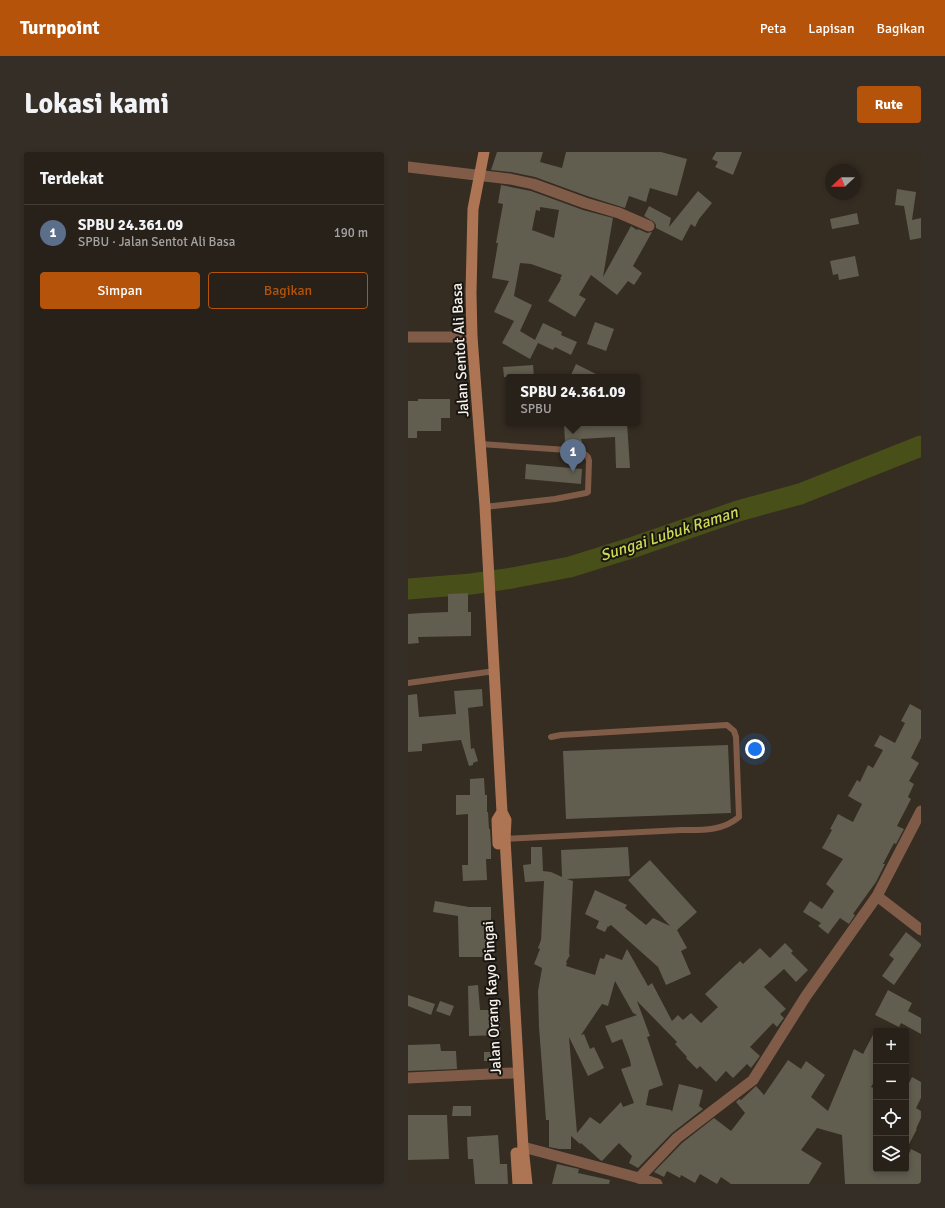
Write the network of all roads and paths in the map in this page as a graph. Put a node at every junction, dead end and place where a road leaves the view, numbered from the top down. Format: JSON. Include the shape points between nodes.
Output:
{"nodes":[{"id":1,"x":484,"y":152,"type":"edge"},
{"id":2,"x":408,"y":167,"type":"edge"},
{"id":3,"x":479,"y":176,"type":"junction"},
{"id":4,"x":649,"y":226,"type":"dead end"},
{"id":5,"x":472,"y":336,"type":"junction"},
{"id":6,"x":408,"y":337,"type":"edge"},
{"id":7,"x":480,"y":444,"type":"junction"},
{"id":8,"x":485,"y":507,"type":"junction"},
{"id":9,"x":491,"y":593,"type":"joint"},
{"id":10,"x":495,"y":671,"type":"junction"},
{"id":11,"x":408,"y":683,"type":"edge"},
{"id":12,"x":552,"y":737,"type":"dead end"},
{"id":13,"x":921,"y":811,"type":"edge"},
{"id":14,"x":502,"y":812,"type":"junction"},
{"id":15,"x":505,"y":839,"type":"junction"},
{"id":16,"x":877,"y":896,"type":"junction"},
{"id":17,"x":921,"y":930,"type":"edge"},
{"id":18,"x":512,"y":1073,"type":"junction"},
{"id":19,"x":408,"y":1078,"type":"edge"},
{"id":20,"x":523,"y":1147,"type":"junction"},
{"id":21,"x":639,"y":1178,"type":"junction"},
{"id":22,"x":518,"y":1184,"type":"edge"},
{"id":23,"x":527,"y":1184,"type":"edge"},
{"id":24,"x":657,"y":1184,"type":"edge"}],
"edges":[{"from":1,"to":3,"type":"main road","name":"Jalan Sentot Ali Basa"},
{"from":2,"to":3,"type":"street"},
{"from":3,"to":4,"type":"street","via":[[533,184],[619,213]]},
{"from":3,"to":5,"type":"main road","name":"Jalan Sentot Ali Basa","via":[[473,208]]},
{"from":5,"to":6,"type":"street"},
{"from":5,"to":7,"type":"main road","name":"Jalan Sentot Ali Basa"},
{"from":7,"to":8,"type":"main road","name":"Jalan Sentot Ali Basa"},
{"from":7,"to":8,"type":"lane","via":[[568,450],[586,455],[589,461],[586,493]]},
{"from":8,"to":9,"type":"main road","name":"Jalan Sentot Ali Basa"},
{"from":9,"to":10,"type":"main road","name":"Jalan Orang Kayo Pingai"},
{"from":10,"to":11,"type":"lane"},
{"from":10,"to":14,"type":"main road","name":"Jalan Orang Kayo Pingai"},
{"from":12,"to":15,"type":"lane","via":[[727,724],[736,737],[739,817],[729,824],[708,830]]},
{"from":13,"to":16,"type":"street"},
{"from":14,"to":15,"type":"main road","name":"Jalan Orang Kayo Pingai","via":[[506,820]]},
{"from":14,"to":18,"type":"main road","name":"Jalan Orang Kayo Pingai","via":[[497,820]]},
{"from":15,"to":20,"type":"main road","name":"Jalan Orang Kayo Pingai"},
{"from":16,"to":17,"type":"street"},
{"from":16,"to":21,"type":"street","via":[[806,996],[754,1080],[677,1138]]},
{"from":18,"to":19,"type":"street"},
{"from":18,"to":22,"type":"main road","name":"Jalan Orang Kayo Pingai"},
{"from":20,"to":21,"type":"street"},
{"from":20,"to":23,"type":"main road","name":"Jalan Orang Kayo Pingai"},
{"from":21,"to":24,"type":"street"}]}
